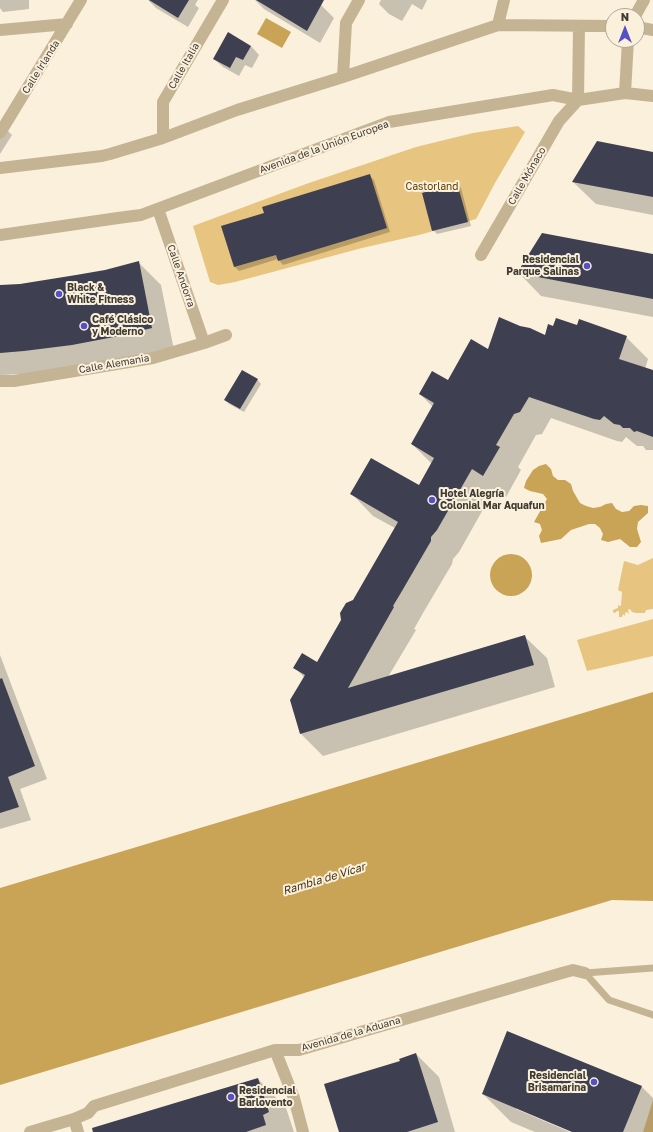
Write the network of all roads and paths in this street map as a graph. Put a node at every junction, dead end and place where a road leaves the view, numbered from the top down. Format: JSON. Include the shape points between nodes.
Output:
{"nodes":[{"id":1,"x":81,"y":0,"type":"edge"},
{"id":2,"x":223,"y":0,"type":"edge"},
{"id":3,"x":359,"y":0,"type":"edge"},
{"id":4,"x":504,"y":0,"type":"edge"},
{"id":5,"x":67,"y":24,"type":"junction"},
{"id":6,"x":498,"y":25,"type":"junction"},
{"id":7,"x":579,"y":26,"type":"junction"},
{"id":8,"x":605,"y":26,"type":"edge"},
{"id":9,"x":0,"y":30,"type":"edge"},
{"id":10,"x":628,"y":48,"type":"edge"},
{"id":11,"x":342,"y":77,"type":"junction"},
{"id":12,"x":625,"y":93,"type":"junction"},
{"id":13,"x":653,"y":96,"type":"edge"},
{"id":14,"x":578,"y":100,"type":"junction"},
{"id":15,"x":0,"y":133,"type":"edge"},
{"id":16,"x":163,"y":138,"type":"junction"},
{"id":17,"x":0,"y":168,"type":"edge"},
{"id":18,"x":158,"y":209,"type":"junction"},
{"id":19,"x":0,"y":235,"type":"edge"},
{"id":20,"x":481,"y":255,"type":"dead end"},
{"id":21,"x":226,"y":335,"type":"dead end"},
{"id":22,"x":204,"y":343,"type":"junction"},
{"id":23,"x":0,"y":381,"type":"edge"},
{"id":24,"x":653,"y":968,"type":"edge"},
{"id":25,"x":584,"y":973,"type":"junction"},
{"id":26,"x":653,"y":1015,"type":"edge"},
{"id":27,"x":275,"y":1050,"type":"junction"},
{"id":28,"x":74,"y":1119,"type":"junction"},
{"id":29,"x":30,"y":1132,"type":"edge"},
{"id":30,"x":78,"y":1132,"type":"edge"},
{"id":31,"x":302,"y":1132,"type":"edge"}],
"edges":[{"from":1,"to":5,"type":"street","name":"Calle Irlanda"},
{"from":2,"to":16,"type":"street","name":"Calle Italia","via":[[163,102]]},
{"from":3,"to":11,"type":"street","via":[[346,23]]},
{"from":4,"to":6,"type":"street"},
{"from":5,"to":9,"type":"street"},
{"from":5,"to":15,"type":"street","name":"Calle Irlanda"},
{"from":6,"to":7,"type":"street"},
{"from":6,"to":11,"type":"street"},
{"from":7,"to":8,"type":"street"},
{"from":7,"to":14,"type":"street"},
{"from":10,"to":12,"type":"street"},
{"from":11,"to":16,"type":"street","via":[[237,110]]},
{"from":12,"to":13,"type":"street","name":"Avenida de la Unión Europea"},
{"from":12,"to":14,"type":"street","name":"Avenida de la Unión Europea"},
{"from":14,"to":18,"type":"street","name":"Avenida de la Unión Europea","via":[[553,95],[389,122]]},
{"from":14,"to":20,"type":"street","name":"Calle Mónaco","via":[[559,121]]},
{"from":16,"to":17,"type":"street","via":[[102,156]]},
{"from":18,"to":19,"type":"street","name":"Avenida de la Unión Europea","via":[[141,215]]},
{"from":18,"to":22,"type":"street","name":"Calle Andorra"},
{"from":21,"to":22,"type":"street","name":"Calle Alemania"},
{"from":22,"to":23,"type":"street","name":"Calle Alemania","via":[[153,358],[14,381]]},
{"from":24,"to":25,"type":"lane"},
{"from":25,"to":26,"type":"lane","via":[[609,1000]]},
{"from":25,"to":27,"type":"street","name":"Avenida de la Aduana","via":[[573,970],[299,1050]]},
{"from":27,"to":28,"type":"street","name":"Avenida de la Aduana","via":[[94,1106],[88,1113]]},
{"from":27,"to":31,"type":"street","via":[[294,1098]]},
{"from":28,"to":29,"type":"street","name":"Avenida de la Aduana"},
{"from":28,"to":30,"type":"street"}]}
